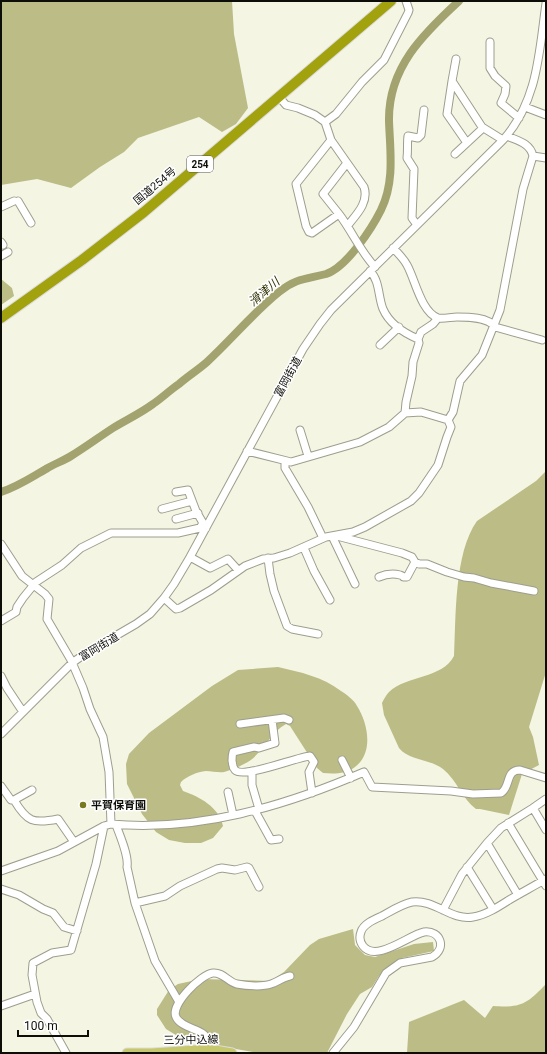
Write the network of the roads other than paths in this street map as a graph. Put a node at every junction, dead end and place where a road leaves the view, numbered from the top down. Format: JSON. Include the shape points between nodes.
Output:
{"nodes":[{"id":1,"x":391,"y":1,"type":"edge"},
{"id":2,"x":406,"y":1,"type":"edge"},
{"id":3,"x":546,"y":4,"type":"edge"},
{"id":4,"x":490,"y":42,"type":"dead end"},
{"id":5,"x":456,"y":59,"type":"dead end"},
{"id":6,"x":452,"y":81,"type":"junction"},
{"id":7,"x":279,"y":97,"type":"junction"},
{"id":8,"x":525,"y":107,"type":"junction"},
{"id":9,"x":424,"y":110,"type":"dead end"},
{"id":10,"x":546,"y":115,"type":"edge"},
{"id":11,"x":519,"y":118,"type":"junction"},
{"id":12,"x":325,"y":122,"type":"junction"},
{"id":13,"x":483,"y":128,"type":"junction"},
{"id":14,"x":505,"y":138,"type":"junction"},
{"id":15,"x":331,"y":140,"type":"junction"},
{"id":16,"x":468,"y":142,"type":"junction"},
{"id":17,"x":456,"y":154,"type":"dead end"},
{"id":18,"x":533,"y":156,"type":"junction"},
{"id":19,"x":546,"y":158,"type":"edge"},
{"id":20,"x":347,"y":164,"type":"junction"},
{"id":21,"x":1,"y":208,"type":"edge"},
{"id":22,"x":339,"y":214,"type":"junction"},
{"id":23,"x":31,"y":224,"type":"dead end"},
{"id":24,"x":417,"y":225,"type":"junction"},
{"id":25,"x":348,"y":226,"type":"junction"},
{"id":26,"x":394,"y":248,"type":"junction"},
{"id":27,"x":8,"y":252,"type":"dead end"},
{"id":28,"x":1,"y":256,"type":"edge"},
{"id":29,"x":372,"y":269,"type":"junction"},
{"id":30,"x":1,"y":318,"type":"edge"},
{"id":31,"x":438,"y":318,"type":"junction"},
{"id":32,"x":493,"y":324,"type":"junction"},
{"id":33,"x":399,"y":327,"type":"junction"},
{"id":34,"x":418,"y":339,"type":"junction"},
{"id":35,"x":542,"y":340,"type":"dead end"},
{"id":36,"x":380,"y":345,"type":"dead end"},
{"id":37,"x":405,"y":413,"type":"junction"},
{"id":38,"x":448,"y":420,"type":"junction"},
{"id":39,"x":300,"y":430,"type":"dead end"},
{"id":40,"x":247,"y":451,"type":"junction"},
{"id":41,"x":308,"y":456,"type":"junction"},
{"id":42,"x":285,"y":461,"type":"junction"},
{"id":43,"x":176,"y":492,"type":"dead end"},
{"id":44,"x":192,"y":501,"type":"junction"},
{"id":45,"x":162,"y":508,"type":"dead end"},
{"id":46,"x":198,"y":513,"type":"junction"},
{"id":47,"x":176,"y":519,"type":"dead end"},
{"id":48,"x":203,"y":528,"type":"junction"},
{"id":49,"x":332,"y":536,"type":"junction"},
{"id":50,"x":323,"y":538,"type":"junction"},
{"id":51,"x":1,"y":544,"type":"edge"},
{"id":52,"x":304,"y":548,"type":"junction"},
{"id":53,"x":190,"y":557,"type":"junction"},
{"id":54,"x":268,"y":558,"type":"junction"},
{"id":55,"x":415,"y":562,"type":"junction"},
{"id":56,"x":238,"y":570,"type":"junction"},
{"id":57,"x":379,"y":577,"type":"dead end"},
{"id":58,"x":355,"y":584,"type":"dead end"},
{"id":59,"x":33,"y":586,"type":"junction"},
{"id":60,"x":534,"y":591,"type":"dead end"},
{"id":61,"x":164,"y":598,"type":"junction"},
{"id":62,"x":330,"y":600,"type":"dead end"},
{"id":63,"x":1,"y":621,"type":"edge"},
{"id":64,"x":318,"y":634,"type":"dead end"},
{"id":65,"x":72,"y":663,"type":"junction"},
{"id":66,"x":1,"y":676,"type":"edge"},
{"id":67,"x":23,"y":712,"type":"junction"},
{"id":68,"x":272,"y":720,"type":"junction"},
{"id":69,"x":289,"y":720,"type":"dead end"},
{"id":70,"x":240,"y":724,"type":"dead end"},
{"id":71,"x":1,"y":734,"type":"edge"},
{"id":72,"x":342,"y":760,"type":"dead end"},
{"id":73,"x":252,"y":771,"type":"junction"},
{"id":74,"x":351,"y":778,"type":"junction"},
{"id":75,"x":546,"y":778,"type":"edge"},
{"id":76,"x":1,"y":786,"type":"edge"},
{"id":77,"x":32,"y":790,"type":"dead end"},
{"id":78,"x":228,"y":792,"type":"dead end"},
{"id":79,"x":312,"y":794,"type":"junction"},
{"id":80,"x":14,"y":800,"type":"junction"},
{"id":81,"x":546,"y":800,"type":"edge"},
{"id":82,"x":533,"y":808,"type":"junction"},
{"id":83,"x":257,"y":810,"type":"junction"},
{"id":84,"x":232,"y":815,"type":"junction"},
{"id":85,"x":508,"y":823,"type":"junction"},
{"id":86,"x":111,"y":825,"type":"junction"},
{"id":87,"x":546,"y":830,"type":"edge"},
{"id":88,"x":279,"y":840,"type":"dead end"},
{"id":89,"x":74,"y":842,"type":"junction"},
{"id":90,"x":487,"y":843,"type":"junction"},
{"id":91,"x":467,"y":867,"type":"junction"},
{"id":92,"x":1,"y":871,"type":"edge"},
{"id":93,"x":545,"y":882,"type":"edge"},
{"id":94,"x":259,"y":887,"type":"dead end"},
{"id":95,"x":1,"y":889,"type":"edge"},
{"id":96,"x":518,"y":895,"type":"junction"},
{"id":97,"x":135,"y":903,"type":"junction"},
{"id":98,"x":493,"y":909,"type":"junction"},
{"id":99,"x":443,"y":910,"type":"junction"},
{"id":100,"x":77,"y":931,"type":"junction"},
{"id":101,"x":290,"y":976,"type":"dead end"},
{"id":102,"x":35,"y":994,"type":"junction"},
{"id":103,"x":179,"y":1002,"type":"junction"},
{"id":104,"x":1,"y":1006,"type":"edge"},
{"id":105,"x":215,"y":1049,"type":"junction"},
{"id":106,"x":66,"y":1053,"type":"edge"},
{"id":107,"x":127,"y":1053,"type":"edge"},
{"id":108,"x":232,"y":1053,"type":"edge"},
{"id":109,"x":333,"y":1053,"type":"edge"}],
"edges":[{"from":1,"to":7,"type":"highway","name":"国道254号","number":"254"},
{"from":2,"to":12,"type":"street","via":[[408,13],[387,56],[336,114]]},
{"from":3,"to":8,"type":"street","name":"富岡街道","via":[[537,72]]},
{"from":4,"to":11,"type":"street","via":[[490,68],[506,86],[501,103]]},
{"from":5,"to":6,"type":"street"},
{"from":6,"to":13,"type":"street"},
{"from":6,"to":16,"type":"street","via":[[447,114]]},
{"from":7,"to":12,"type":"street","via":[[286,105],[315,115]]},
{"from":7,"to":30,"type":"highway","name":"国道254号","number":"254","via":[[132,222]]},
{"from":8,"to":10,"type":"street"},
{"from":8,"to":11,"type":"street","name":"富岡街道"},
{"from":9,"to":24,"type":"street","via":[[422,136],[408,136],[407,158],[414,169],[412,218]]},
{"from":11,"to":14,"type":"street","name":"富岡街道"},
{"from":12,"to":15,"type":"street"},
{"from":13,"to":14,"type":"street"},
{"from":13,"to":16,"type":"street"},
{"from":14,"to":18,"type":"street","via":[[528,145]]},
{"from":14,"to":24,"type":"street","name":"富岡街道"},
{"from":15,"to":20,"type":"street"},
{"from":15,"to":22,"type":"street","via":[[296,184],[309,232],[316,231]]},
{"from":16,"to":17,"type":"street"},
{"from":18,"to":19,"type":"street"},
{"from":18,"to":32,"type":"street","via":[[523,188],[500,310]]},
{"from":20,"to":22,"type":"street","via":[[323,194]]},
{"from":20,"to":25,"type":"street","via":[[366,192],[364,204]]},
{"from":21,"to":23,"type":"street","via":[[16,201]]},
{"from":22,"to":25,"type":"street"},
{"from":24,"to":26,"type":"street","name":"富岡街道"},
{"from":25,"to":29,"type":"street"},
{"from":26,"to":29,"type":"street","name":"富岡街道"},
{"from":26,"to":31,"type":"street","via":[[408,266],[420,298]]},
{"from":27,"to":28,"type":"street"},
{"from":29,"to":33,"type":"street","via":[[383,308]]},
{"from":29,"to":40,"type":"street","name":"富岡街道","via":[[331,310],[311,336]]},
{"from":31,"to":32,"type":"street","via":[[458,317]]},
{"from":31,"to":34,"type":"street","via":[[421,332]]},
{"from":32,"to":35,"type":"street","via":[[495,327]]},
{"from":32,"to":38,"type":"street","via":[[482,355],[460,382],[453,412]]},
{"from":33,"to":34,"type":"street"},
{"from":33,"to":36,"type":"street"},
{"from":34,"to":37,"type":"street"},
{"from":37,"to":38,"type":"street","via":[[421,412]]},
{"from":37,"to":41,"type":"street","via":[[384,430],[360,442]]},
{"from":38,"to":49,"type":"street","via":[[451,426],[441,460],[415,498],[365,527]]},
{"from":39,"to":41,"type":"street"},
{"from":40,"to":42,"type":"street"},
{"from":40,"to":48,"type":"street","name":"富岡街道"},
{"from":41,"to":42,"type":"street","via":[[291,462]]},
{"from":42,"to":50,"type":"street","via":[[285,468]]},
{"from":43,"to":44,"type":"street","via":[[188,490]]},
{"from":44,"to":45,"type":"street"},
{"from":44,"to":46,"type":"street"},
{"from":46,"to":47,"type":"street"},
{"from":46,"to":48,"type":"street"},
{"from":48,"to":53,"type":"street","name":"富岡街道"},
{"from":48,"to":59,"type":"street","via":[[178,533],[111,533],[81,548]]},
{"from":49,"to":50,"type":"street"},
{"from":49,"to":55,"type":"street","via":[[402,553],[412,557]]},
{"from":49,"to":58,"type":"street"},
{"from":50,"to":52,"type":"street"},
{"from":51,"to":59,"type":"street","via":[[22,576]]},
{"from":52,"to":54,"type":"street"},
{"from":52,"to":62,"type":"street"},
{"from":53,"to":56,"type":"street","via":[[210,568],[228,559]]},
{"from":53,"to":61,"type":"street","name":"富岡街道"},
{"from":54,"to":56,"type":"street"},
{"from":54,"to":64,"type":"street","via":[[274,591],[286,626]]},
{"from":55,"to":57,"type":"street","via":[[406,576],[388,573]]},
{"from":55,"to":60,"type":"street","via":[[464,576]]},
{"from":56,"to":61,"type":"street","via":[[180,608],[176,609]]},
{"from":59,"to":63,"type":"street","via":[[16,612]]},
{"from":59,"to":65,"type":"street","via":[[48,597],[48,619]]},
{"from":61,"to":65,"type":"street","name":"富岡街道","via":[[150,614],[136,624]]},
{"from":65,"to":67,"type":"street","name":"富岡街道"},
{"from":65,"to":86,"type":"street","via":[[104,740],[109,772]]},
{"from":66,"to":67,"type":"street"},
{"from":67,"to":71,"type":"street","name":"富岡街道"},
{"from":68,"to":69,"type":"street"},
{"from":68,"to":70,"type":"street"},
{"from":68,"to":73,"type":"street","via":[[275,743],[235,751],[232,755],[235,770]]},
{"from":72,"to":74,"type":"street"},
{"from":73,"to":79,"type":"street","via":[[310,756],[314,762],[309,772]]},
{"from":73,"to":83,"type":"street"},
{"from":74,"to":75,"type":"street","via":[[364,772],[372,787],[497,794],[504,792],[511,773],[516,770]]},
{"from":74,"to":79,"type":"street"},
{"from":76,"to":80,"type":"street","via":[[11,800]]},
{"from":77,"to":80,"type":"street"},
{"from":78,"to":84,"type":"street","via":[[234,802]]},
{"from":79,"to":83,"type":"street"},
{"from":80,"to":89,"type":"street","via":[[24,816],[34,821],[58,819]]},
{"from":81,"to":82,"type":"street"},
{"from":82,"to":85,"type":"street"},
{"from":82,"to":87,"type":"street"},
{"from":83,"to":84,"type":"street"},
{"from":83,"to":88,"type":"street","via":[[271,840]]},
{"from":84,"to":86,"type":"street","via":[[169,825]]},
{"from":85,"to":90,"type":"street"},
{"from":85,"to":93,"type":"street"},
{"from":86,"to":89,"type":"street"},
{"from":86,"to":97,"type":"street","via":[[125,852]]},
{"from":86,"to":100,"type":"street","via":[[96,864]]},
{"from":89,"to":92,"type":"street","via":[[58,851]]},
{"from":90,"to":91,"type":"street"},
{"from":90,"to":96,"type":"street"},
{"from":91,"to":98,"type":"street"},
{"from":91,"to":99,"type":"street"},
{"from":93,"to":96,"type":"street"},
{"from":94,"to":97,"type":"street","via":[[249,868],[222,868],[180,886],[166,896]]},
{"from":95,"to":100,"type":"street","via":[[19,895],[53,913],[64,927]]},
{"from":96,"to":98,"type":"street"},
{"from":97,"to":103,"type":"street","via":[[155,960]]},
{"from":98,"to":99,"type":"street","via":[[471,918],[458,917]]},
{"from":99,"to":109,"type":"street","via":[[427,903],[413,902],[380,917],[362,929],[361,943],[371,952],[382,951],[427,932],[436,935],[440,941],[440,948],[432,957],[400,963],[386,973],[354,1027]]},
{"from":100,"to":102,"type":"street","via":[[71,950],[52,953],[33,963]]},
{"from":101,"to":103,"type":"street","via":[[267,985],[247,985],[233,983],[220,974],[208,974]]},
{"from":102,"to":104,"type":"street"},
{"from":102,"to":106,"type":"street","via":[[41,1013]]},
{"from":103,"to":105,"type":"street","via":[[174,1013],[177,1020],[202,1033]]},
{"from":105,"to":107,"type":"main road","name":"三分中込線"},
{"from":105,"to":108,"type":"main road","name":"三分中込線"}]}
